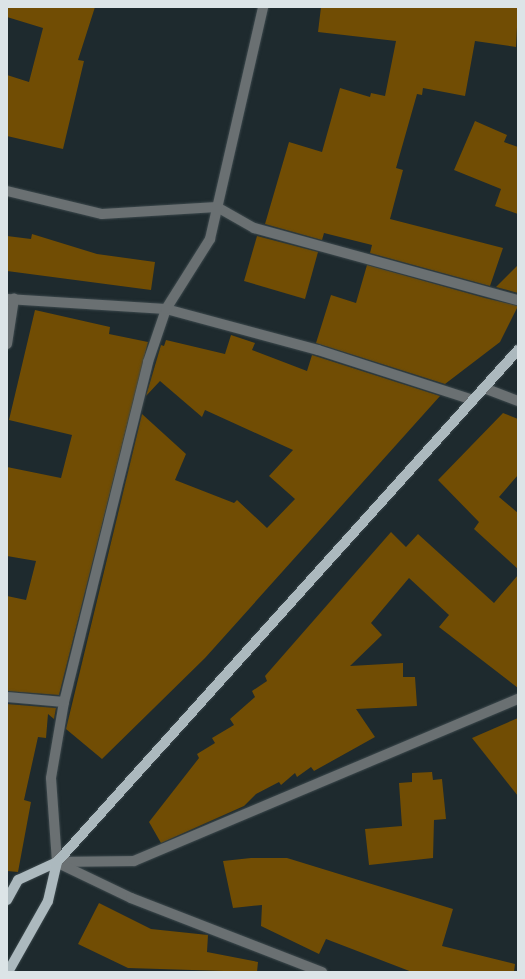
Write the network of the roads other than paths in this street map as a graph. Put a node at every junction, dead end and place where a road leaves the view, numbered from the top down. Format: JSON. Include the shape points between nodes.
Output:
{"nodes":[{"id":1,"x":263,"y":7,"type":"edge"},
{"id":2,"x":7,"y":191,"type":"edge"},
{"id":3,"x":217,"y":207,"type":"junction"},
{"id":4,"x":11,"y":299,"type":"edge"},
{"id":5,"x":518,"y":300,"type":"edge"},
{"id":6,"x":166,"y":309,"type":"junction"},
{"id":7,"x":7,"y":344,"type":"edge"},
{"id":8,"x":518,"y":350,"type":"edge"},
{"id":9,"x":484,"y":388,"type":"junction"},
{"id":10,"x":472,"y":400,"type":"junction"},
{"id":11,"x":518,"y":401,"type":"edge"},
{"id":12,"x":7,"y":697,"type":"edge"},
{"id":13,"x":518,"y":699,"type":"edge"},
{"id":14,"x":64,"y":702,"type":"junction"},
{"id":15,"x":56,"y":862,"type":"junction"},
{"id":16,"x":7,"y":900,"type":"edge"},
{"id":17,"x":310,"y":970,"type":"edge"},
{"id":18,"x":8,"y":972,"type":"edge"},
{"id":19,"x":322,"y":972,"type":"edge"}],
"edges":[{"from":1,"to":3,"type":"street"},
{"from":2,"to":3,"type":"street","via":[[102,214]]},
{"from":3,"to":5,"type":"street","via":[[254,228]]},
{"from":3,"to":6,"type":"street","via":[[210,239]]},
{"from":4,"to":6,"type":"street"},
{"from":4,"to":7,"type":"street"},
{"from":6,"to":10,"type":"street","via":[[318,350]]},
{"from":6,"to":14,"type":"street","via":[[148,362]]},
{"from":8,"to":9,"type":"main road"},
{"from":9,"to":10,"type":"main road"},
{"from":9,"to":11,"type":"street"},
{"from":10,"to":15,"type":"main road"},
{"from":12,"to":14,"type":"street"},
{"from":13,"to":15,"type":"street","via":[[134,861]]},
{"from":14,"to":15,"type":"street","via":[[51,778]]},
{"from":15,"to":16,"type":"main road","via":[[18,880]]},
{"from":15,"to":17,"type":"street","via":[[131,898]]},
{"from":15,"to":18,"type":"main road","via":[[48,901]]},
{"from":17,"to":19,"type":"street"}]}
